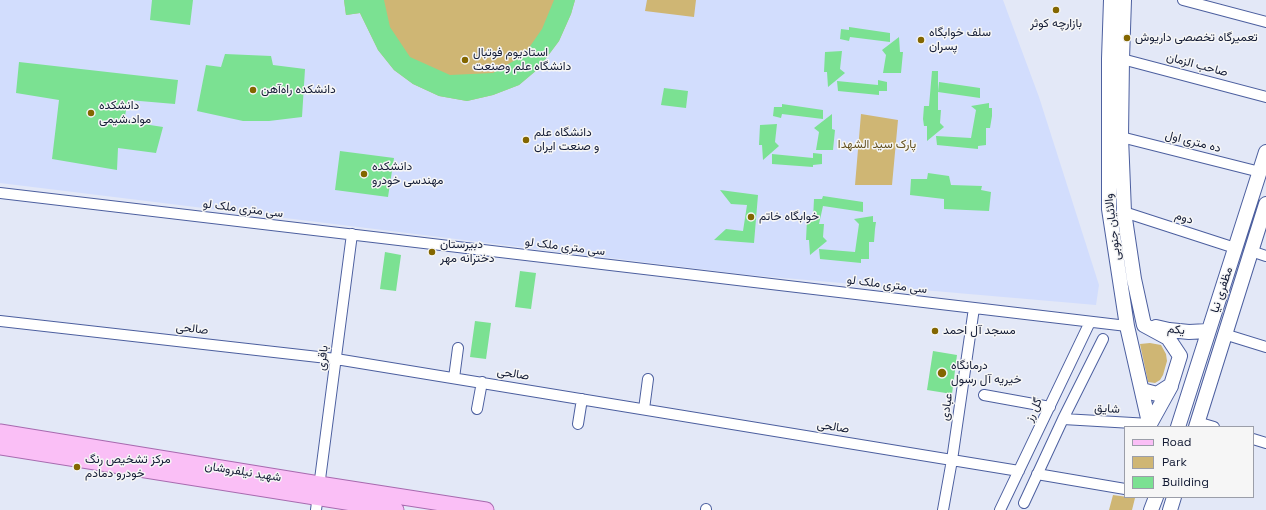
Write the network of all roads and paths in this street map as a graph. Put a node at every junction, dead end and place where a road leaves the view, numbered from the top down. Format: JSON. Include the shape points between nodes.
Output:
{"nodes":[{"id":1,"x":1111,"y":0,"type":"edge"},
{"id":2,"x":1124,"y":0,"type":"edge"},
{"id":3,"x":1183,"y":0,"type":"edge"},
{"id":4,"x":1266,"y":22,"type":"edge"},
{"id":5,"x":1122,"y":59,"type":"junction"},
{"id":6,"x":1266,"y":97,"type":"edge"},
{"id":7,"x":1121,"y":137,"type":"junction"},
{"id":8,"x":1266,"y":152,"type":"edge"},
{"id":9,"x":1260,"y":172,"type":"junction"},
{"id":10,"x":0,"y":193,"type":"edge"},
{"id":11,"x":1266,"y":204,"type":"edge"},
{"id":12,"x":1108,"y":209,"type":"junction"},
{"id":13,"x":1124,"y":212,"type":"junction"},
{"id":14,"x":352,"y":234,"type":"junction"},
{"id":15,"x":1235,"y":248,"type":"junction"},
{"id":16,"x":1251,"y":252,"type":"junction"},
{"id":17,"x":1266,"y":256,"type":"edge"},
{"id":18,"x":974,"y":308,"type":"junction"},
{"id":19,"x":0,"y":321,"type":"edge"},
{"id":20,"x":1090,"y":322,"type":"junction"},
{"id":21,"x":1144,"y":325,"type":"junction"},
{"id":22,"x":1127,"y":326,"type":"junction"},
{"id":23,"x":1208,"y":331,"type":"junction"},
{"id":24,"x":1224,"y":334,"type":"junction"},
{"id":25,"x":1103,"y":339,"type":"dead end"},
{"id":26,"x":1266,"y":347,"type":"edge"},
{"id":27,"x":458,"y":348,"type":"dead end"},
{"id":28,"x":336,"y":359,"type":"junction"},
{"id":29,"x":454,"y":378,"type":"junction"},
{"id":30,"x":648,"y":379,"type":"dead end"},
{"id":31,"x":482,"y":382,"type":"junction"},
{"id":32,"x":1171,"y":386,"type":"junction"},
{"id":33,"x":1142,"y":390,"type":"junction"},
{"id":34,"x":984,"y":395,"type":"dead end"},
{"id":35,"x":582,"y":399,"type":"junction"},
{"id":36,"x":1050,"y":407,"type":"junction"},
{"id":37,"x":477,"y":409,"type":"dead end"},
{"id":38,"x":644,"y":409,"type":"junction"},
{"id":39,"x":1063,"y":419,"type":"junction"},
{"id":40,"x":578,"y":424,"type":"dead end"},
{"id":41,"x":1197,"y":424,"type":"edge"},
{"id":42,"x":1150,"y":426,"type":"edge"},
{"id":43,"x":1178,"y":426,"type":"edge"},
{"id":44,"x":1208,"y":426,"type":"edge"},
{"id":45,"x":0,"y":432,"type":"edge"},
{"id":46,"x":1254,"y":439,"type":"edge"},
{"id":47,"x":1266,"y":443,"type":"edge"},
{"id":48,"x":0,"y":447,"type":"edge"},
{"id":49,"x":952,"y":460,"type":"junction"},
{"id":50,"x":1019,"y":471,"type":"junction"},
{"id":51,"x":1037,"y":474,"type":"junction"},
{"id":52,"x":1124,"y":489,"type":"edge"},
{"id":53,"x":317,"y":497,"type":"edge"},
{"id":54,"x":1156,"y":498,"type":"edge"},
{"id":55,"x":1174,"y":498,"type":"edge"},
{"id":56,"x":1024,"y":503,"type":"dead end"},
{"id":57,"x":396,"y":510,"type":"edge"},
{"id":58,"x":486,"y":510,"type":"edge"},
{"id":59,"x":943,"y":510,"type":"edge"},
{"id":60,"x":1000,"y":510,"type":"edge"},
{"id":61,"x":1151,"y":510,"type":"edge"},
{"id":62,"x":1170,"y":510,"type":"edge"}],
"edges":[{"from":1,"to":12,"type":"main road","name":"والائیان جنوبی","via":[[1108,59]]},
{"from":2,"to":5,"type":"main road","name":"والائیان جنوبی"},
{"from":3,"to":4,"type":"street"},
{"from":5,"to":6,"type":"street","name":"صاحب الزمان"},
{"from":5,"to":7,"type":"main road","name":"والائیان جنوبی"},
{"from":7,"to":9,"type":"street","name":"ده متری اول"},
{"from":7,"to":13,"type":"main road","name":"والائیان جنوبی"},
{"from":8,"to":9,"type":"main road","name":"مظفری نیا"},
{"from":9,"to":15,"type":"main road","name":"مظفری نیا"},
{"from":10,"to":14,"type":"street","name":"سی متری ملک لو"},
{"from":11,"to":16,"type":"main road","name":"مظفری نیا"},
{"from":12,"to":13,"type":"main road"},
{"from":12,"to":22,"type":"main road","name":"والائیان جنوبی"},
{"from":13,"to":15,"type":"street","name":"دوم"},
{"from":13,"to":21,"type":"main road","name":"والائیان جنوبی"},
{"from":14,"to":18,"type":"street","name":"سی متری ملک لو"},
{"from":14,"to":28,"type":"street","name":"باقری"},
{"from":15,"to":23,"type":"main road","name":"مظفری نیا"},
{"from":16,"to":17,"type":"street"},
{"from":16,"to":24,"type":"main road","name":"مظفری نیا"},
{"from":18,"to":20,"type":"street","name":"سی متری ملک لو"},
{"from":18,"to":49,"type":"street","name":"عبادی"},
{"from":19,"to":28,"type":"street","name":"صالحی"},
{"from":20,"to":22,"type":"street","name":"سی متری ملک لو"},
{"from":20,"to":36,"type":"street","name":"گل رز"},
{"from":21,"to":23,"type":"main road","name":"یکم","via":[[1189,332]]},
{"from":21,"to":32,"type":"main road","via":[[1168,338],[1180,356]]},
{"from":22,"to":33,"type":"main road","name":"والائیان جنوبی"},
{"from":23,"to":43,"type":"main road","name":"مظفری نیا"},
{"from":24,"to":26,"type":"street"},
{"from":24,"to":41,"type":"main road","name":"مظفری نیا"},
{"from":25,"to":39,"type":"street"},
{"from":27,"to":29,"type":"street"},
{"from":28,"to":29,"type":"street","name":"صالحی"},
{"from":28,"to":53,"type":"street","name":"باقری"},
{"from":29,"to":31,"type":"street","name":"صالحی"},
{"from":30,"to":38,"type":"street"},
{"from":31,"to":35,"type":"street","name":"صالحی"},
{"from":31,"to":37,"type":"street"},
{"from":32,"to":33,"type":"main road","via":[[1157,394]]},
{"from":32,"to":42,"type":"main road"},
{"from":33,"to":42,"type":"main road","name":"والائیان جنوبی"},
{"from":34,"to":36,"type":"street"},
{"from":35,"to":38,"type":"street","name":"صالحی"},
{"from":35,"to":40,"type":"street"},
{"from":36,"to":50,"type":"street","name":"گل رز"},
{"from":38,"to":49,"type":"street","name":"صالحی"},
{"from":39,"to":42,"type":"street","name":"شایق"},
{"from":39,"to":51,"type":"street"},
{"from":41,"to":44,"type":"street"},
{"from":45,"to":53,"type":"main road","name":"شهید نیلفروشان"},
{"from":46,"to":47,"type":"street"},
{"from":48,"to":53,"type":"main road","name":"شهید نیلفروشان"},
{"from":49,"to":50,"type":"street","name":"صالحی"},
{"from":49,"to":59,"type":"street","name":"عبادی"},
{"from":50,"to":60,"type":"street","name":"گل رز"},
{"from":51,"to":52,"type":"street"},
{"from":51,"to":56,"type":"street"},
{"from":53,"to":57,"type":"main road","name":"شهید نیلفروشان"},
{"from":53,"to":58,"type":"main road","name":"شهید نیلفروشان"},
{"from":54,"to":61,"type":"main road"},
{"from":55,"to":62,"type":"main road"}]}
